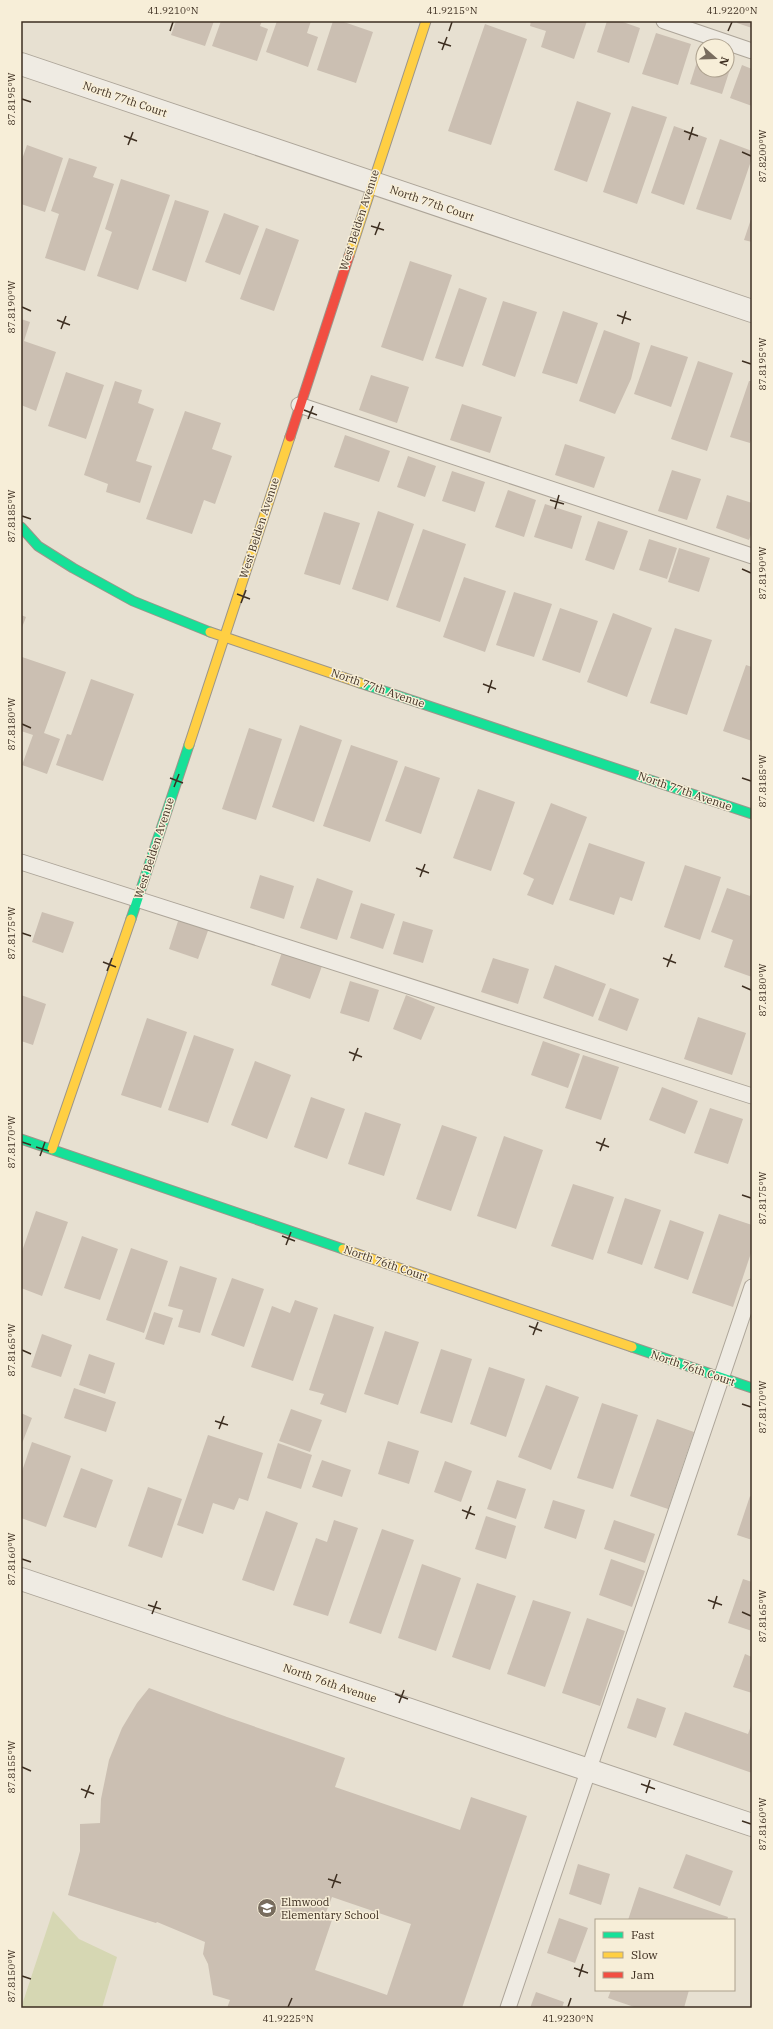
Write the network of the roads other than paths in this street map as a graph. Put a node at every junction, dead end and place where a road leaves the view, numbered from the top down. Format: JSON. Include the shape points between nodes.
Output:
{"nodes":[{"id":1,"x":426,"y":21,"type":"edge"},
{"id":2,"x":664,"y":21,"type":"edge"},
{"id":3,"x":752,"y":50,"type":"edge"},
{"id":4,"x":21,"y":64,"type":"edge"},
{"id":5,"x":372,"y":183,"type":"junction"},
{"id":6,"x":752,"y":311,"type":"edge"},
{"id":7,"x":299,"y":405,"type":"junction"},
{"id":8,"x":21,"y":527,"type":"edge"},
{"id":9,"x":752,"y":556,"type":"edge"},
{"id":10,"x":223,"y":637,"type":"junction"},
{"id":11,"x":752,"y":814,"type":"edge"},
{"id":12,"x":21,"y":862,"type":"edge"},
{"id":13,"x":138,"y":899,"type":"junction"},
{"id":14,"x":752,"y":1096,"type":"edge"},
{"id":15,"x":21,"y":1138,"type":"edge"},
{"id":16,"x":52,"y":1149,"type":"junction"},
{"id":17,"x":752,"y":1287,"type":"edge"},
{"id":18,"x":722,"y":1378,"type":"junction"},
{"id":19,"x":752,"y":1388,"type":"edge"},
{"id":20,"x":21,"y":1579,"type":"edge"},
{"id":21,"x":589,"y":1770,"type":"junction"},
{"id":22,"x":752,"y":1825,"type":"edge"},
{"id":23,"x":508,"y":2008,"type":"edge"}],
"edges":[{"from":1,"to":5,"type":"street","name":"West Belden Avenue"},
{"from":2,"to":3,"type":"lane"},
{"from":4,"to":5,"type":"street","name":"North 77th Court"},
{"from":5,"to":6,"type":"street","name":"North 77th Court"},
{"from":5,"to":7,"type":"street","name":"West Belden Avenue"},
{"from":7,"to":9,"type":"lane"},
{"from":7,"to":10,"type":"street","name":"West Belden Avenue"},
{"from":8,"to":10,"type":"street","name":"North 77th Avenue","via":[[38,546],[133,601]]},
{"from":10,"to":11,"type":"street","name":"North 77th Avenue"},
{"from":10,"to":13,"type":"street","name":"West Belden Avenue"},
{"from":12,"to":13,"type":"lane"},
{"from":13,"to":14,"type":"lane"},
{"from":13,"to":16,"type":"street","name":"West Belden Avenue"},
{"from":15,"to":16,"type":"street","name":"North 76th Court"},
{"from":16,"to":18,"type":"street","name":"North 76th Court"},
{"from":17,"to":18,"type":"lane"},
{"from":18,"to":19,"type":"street","name":"North 76th Court"},
{"from":18,"to":21,"type":"lane"},
{"from":20,"to":21,"type":"street","name":"North 76th Avenue"},
{"from":21,"to":22,"type":"street","name":"North 76th Avenue"},
{"from":21,"to":23,"type":"lane"}]}
